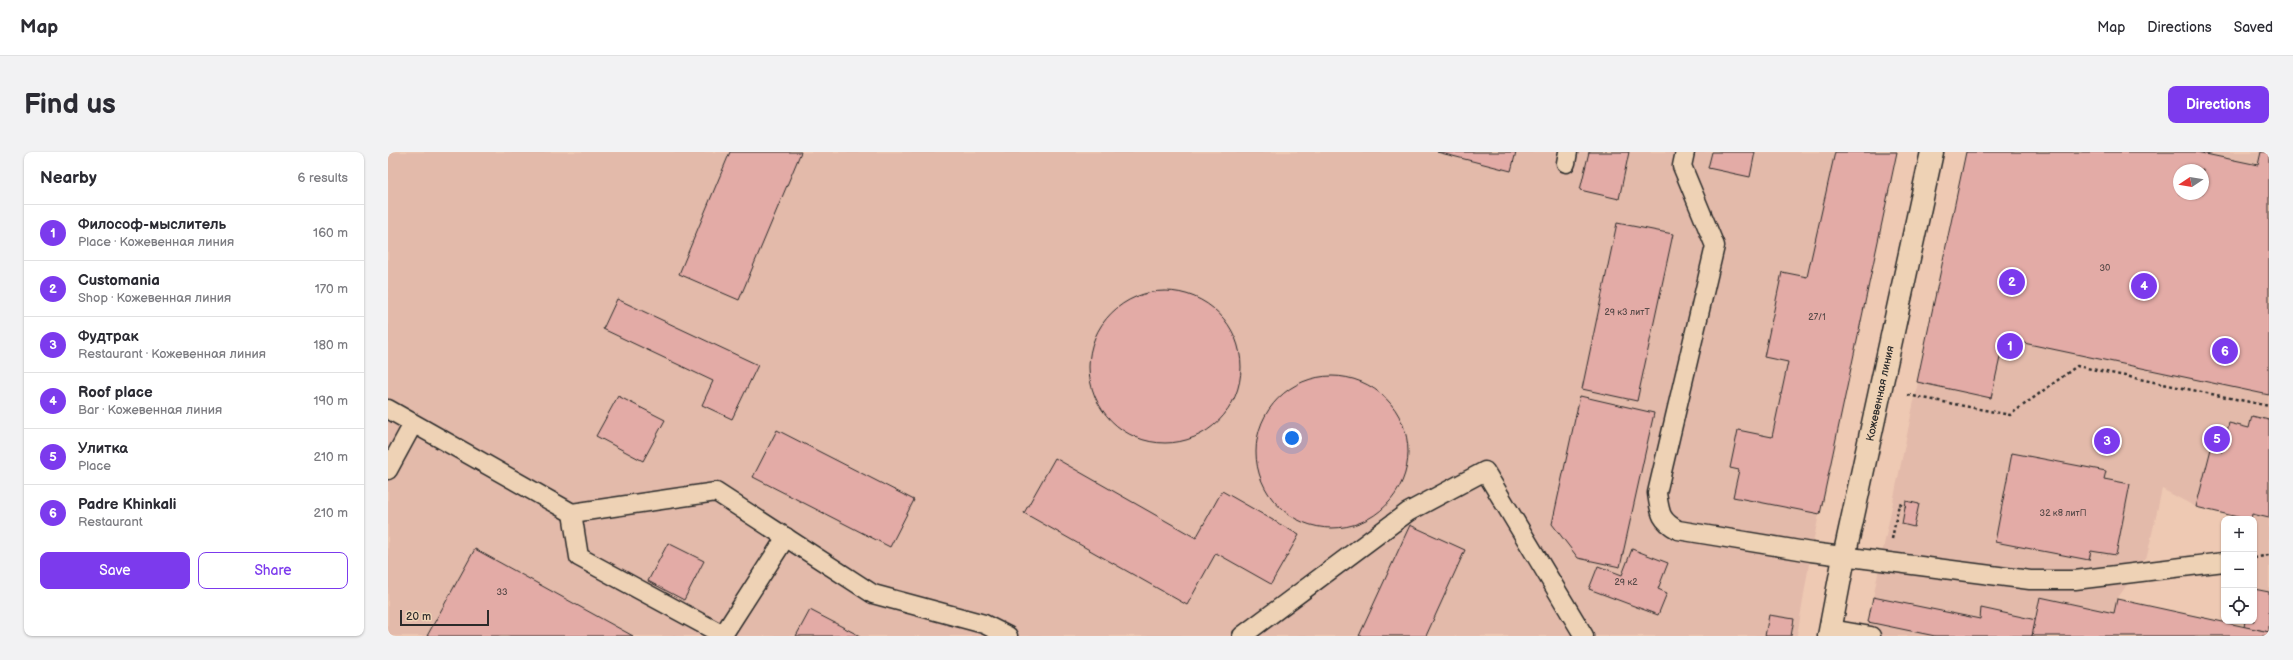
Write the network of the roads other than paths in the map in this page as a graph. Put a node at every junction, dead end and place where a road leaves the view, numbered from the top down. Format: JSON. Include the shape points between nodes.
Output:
{"nodes":[{"id":1,"x":1684,"y":152,"type":"edge"},
{"id":2,"x":1932,"y":152,"type":"edge"},
{"id":3,"x":388,"y":409,"type":"edge"},
{"id":4,"x":413,"y":424,"type":"junction"},
{"id":5,"x":388,"y":470,"type":"edge"},
{"id":6,"x":572,"y":513,"type":"junction"},
{"id":7,"x":786,"y":537,"type":"junction"},
{"id":8,"x":1844,"y":557,"type":"junction"},
{"id":9,"x":2221,"y":562,"type":"edge"},
{"id":10,"x":1830,"y":632,"type":"edge"},
{"id":11,"x":1008,"y":636,"type":"edge"},
{"id":12,"x":1242,"y":636,"type":"edge"},
{"id":13,"x":1584,"y":636,"type":"edge"},
{"id":14,"x":1871,"y":636,"type":"edge"}],
"edges":[{"from":1,"to":8,"type":"lane","via":[[1682,166],[1715,246],[1657,493],[1659,512],[1665,523],[1678,530]]},
{"from":2,"to":8,"type":"street","name":"Кожевенная линия"},
{"from":3,"to":4,"type":"lane"},
{"from":4,"to":5,"type":"lane"},
{"from":4,"to":6,"type":"lane"},
{"from":6,"to":7,"type":"lane","via":[[716,492]]},
{"from":6,"to":7,"type":"lane","via":[[579,557],[723,635]]},
{"from":7,"to":11,"type":"lane","via":[[873,594],[984,624]]},
{"from":8,"to":9,"type":"lane","via":[[2030,580],[2074,580]]},
{"from":8,"to":10,"type":"street","name":"Кожевенная линия"},
{"from":10,"to":14,"type":"lane"},
{"from":12,"to":13,"type":"lane","via":[[1408,512],[1485,470]]}]}
